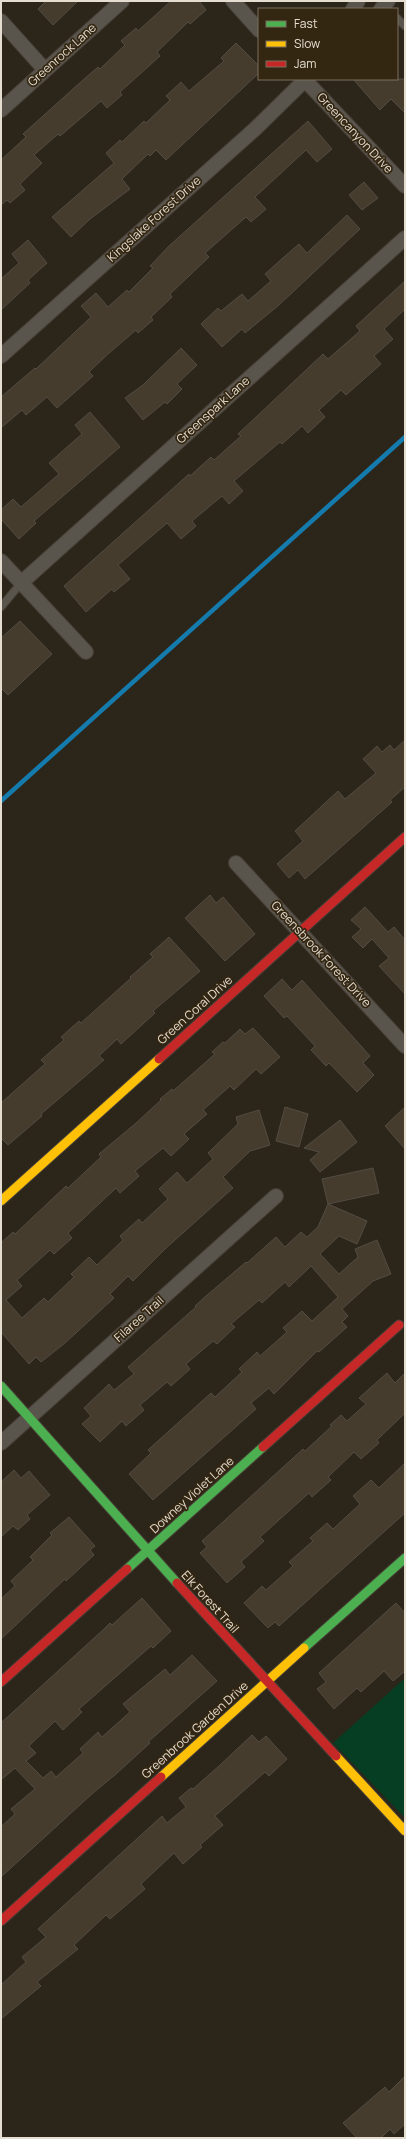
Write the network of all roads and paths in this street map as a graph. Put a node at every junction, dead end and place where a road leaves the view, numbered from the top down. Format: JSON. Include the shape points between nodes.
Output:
{"nodes":[{"id":1,"x":122,"y":1,"type":"edge"},
{"id":2,"x":233,"y":1,"type":"edge"},
{"id":3,"x":1,"y":22,"type":"edge"},
{"id":4,"x":258,"y":29,"type":"edge"},
{"id":5,"x":45,"y":70,"type":"junction"},
{"id":6,"x":304,"y":80,"type":"edge"},
{"id":7,"x":306,"y":80,"type":"edge"},
{"id":8,"x":1,"y":110,"type":"edge"},
{"id":9,"x":405,"y":186,"type":"edge"},
{"id":10,"x":405,"y":238,"type":"edge"},
{"id":11,"x":1,"y":356,"type":"edge"},
{"id":12,"x":1,"y":561,"type":"edge"},
{"id":13,"x":21,"y":583,"type":"junction"},
{"id":14,"x":1,"y":607,"type":"edge"},
{"id":15,"x":86,"y":652,"type":"dead end"},
{"id":16,"x":405,"y":837,"type":"edge"},
{"id":17,"x":236,"y":863,"type":"dead end"},
{"id":18,"x":300,"y":932,"type":"junction"},
{"id":19,"x":405,"y":1046,"type":"edge"},
{"id":20,"x":276,"y":1196,"type":"dead end"},
{"id":21,"x":1,"y":1201,"type":"edge"},
{"id":22,"x":399,"y":1325,"type":"dead end"},
{"id":23,"x":1,"y":1386,"type":"edge"},
{"id":24,"x":30,"y":1417,"type":"junction"},
{"id":25,"x":1,"y":1443,"type":"edge"},
{"id":26,"x":148,"y":1550,"type":"junction"},
{"id":27,"x":405,"y":1558,"type":"edge"},
{"id":28,"x":1,"y":1682,"type":"edge"},
{"id":29,"x":267,"y":1682,"type":"junction"},
{"id":30,"x":405,"y":1831,"type":"edge"},
{"id":31,"x":1,"y":1921,"type":"edge"}],
"edges":[{"from":1,"to":5,"type":"street","name":"Greenrock Lane"},
{"from":2,"to":4,"type":"street"},
{"from":3,"to":5,"type":"street"},
{"from":5,"to":8,"type":"street","name":"Greenrock Lane"},
{"from":6,"to":11,"type":"street","name":"Kingslake Forest Drive","via":[[254,129]]},
{"from":7,"to":9,"type":"street","name":"Greencanyon Drive"},
{"from":10,"to":13,"type":"street","name":"Greenspark Lane"},
{"from":12,"to":13,"type":"street"},
{"from":13,"to":14,"type":"lane"},
{"from":13,"to":15,"type":"street"},
{"from":16,"to":18,"type":"street","name":"Green Coral Drive"},
{"from":17,"to":18,"type":"street","name":"Greensbrook Forest Drive"},
{"from":18,"to":19,"type":"street","name":"Greensbrook Forest Drive"},
{"from":18,"to":21,"type":"street","name":"Green Coral Drive"},
{"from":20,"to":24,"type":"street","name":"Filaree Trail"},
{"from":22,"to":26,"type":"street","name":"Downey Violet Lane"},
{"from":23,"to":24,"type":"street","name":"Elk Forest Trail"},
{"from":24,"to":25,"type":"street","name":"Filaree Trail"},
{"from":24,"to":26,"type":"street","name":"Elk Forest Trail"},
{"from":26,"to":28,"type":"street","name":"Downey Violet Lane"},
{"from":26,"to":29,"type":"street","name":"Elk Forest Trail"},
{"from":27,"to":29,"type":"street","name":"Greenbrook Garden Drive"},
{"from":29,"to":30,"type":"street","name":"Elk Forest Trail"},
{"from":29,"to":31,"type":"street","name":"Greenbrook Garden Drive"}]}
